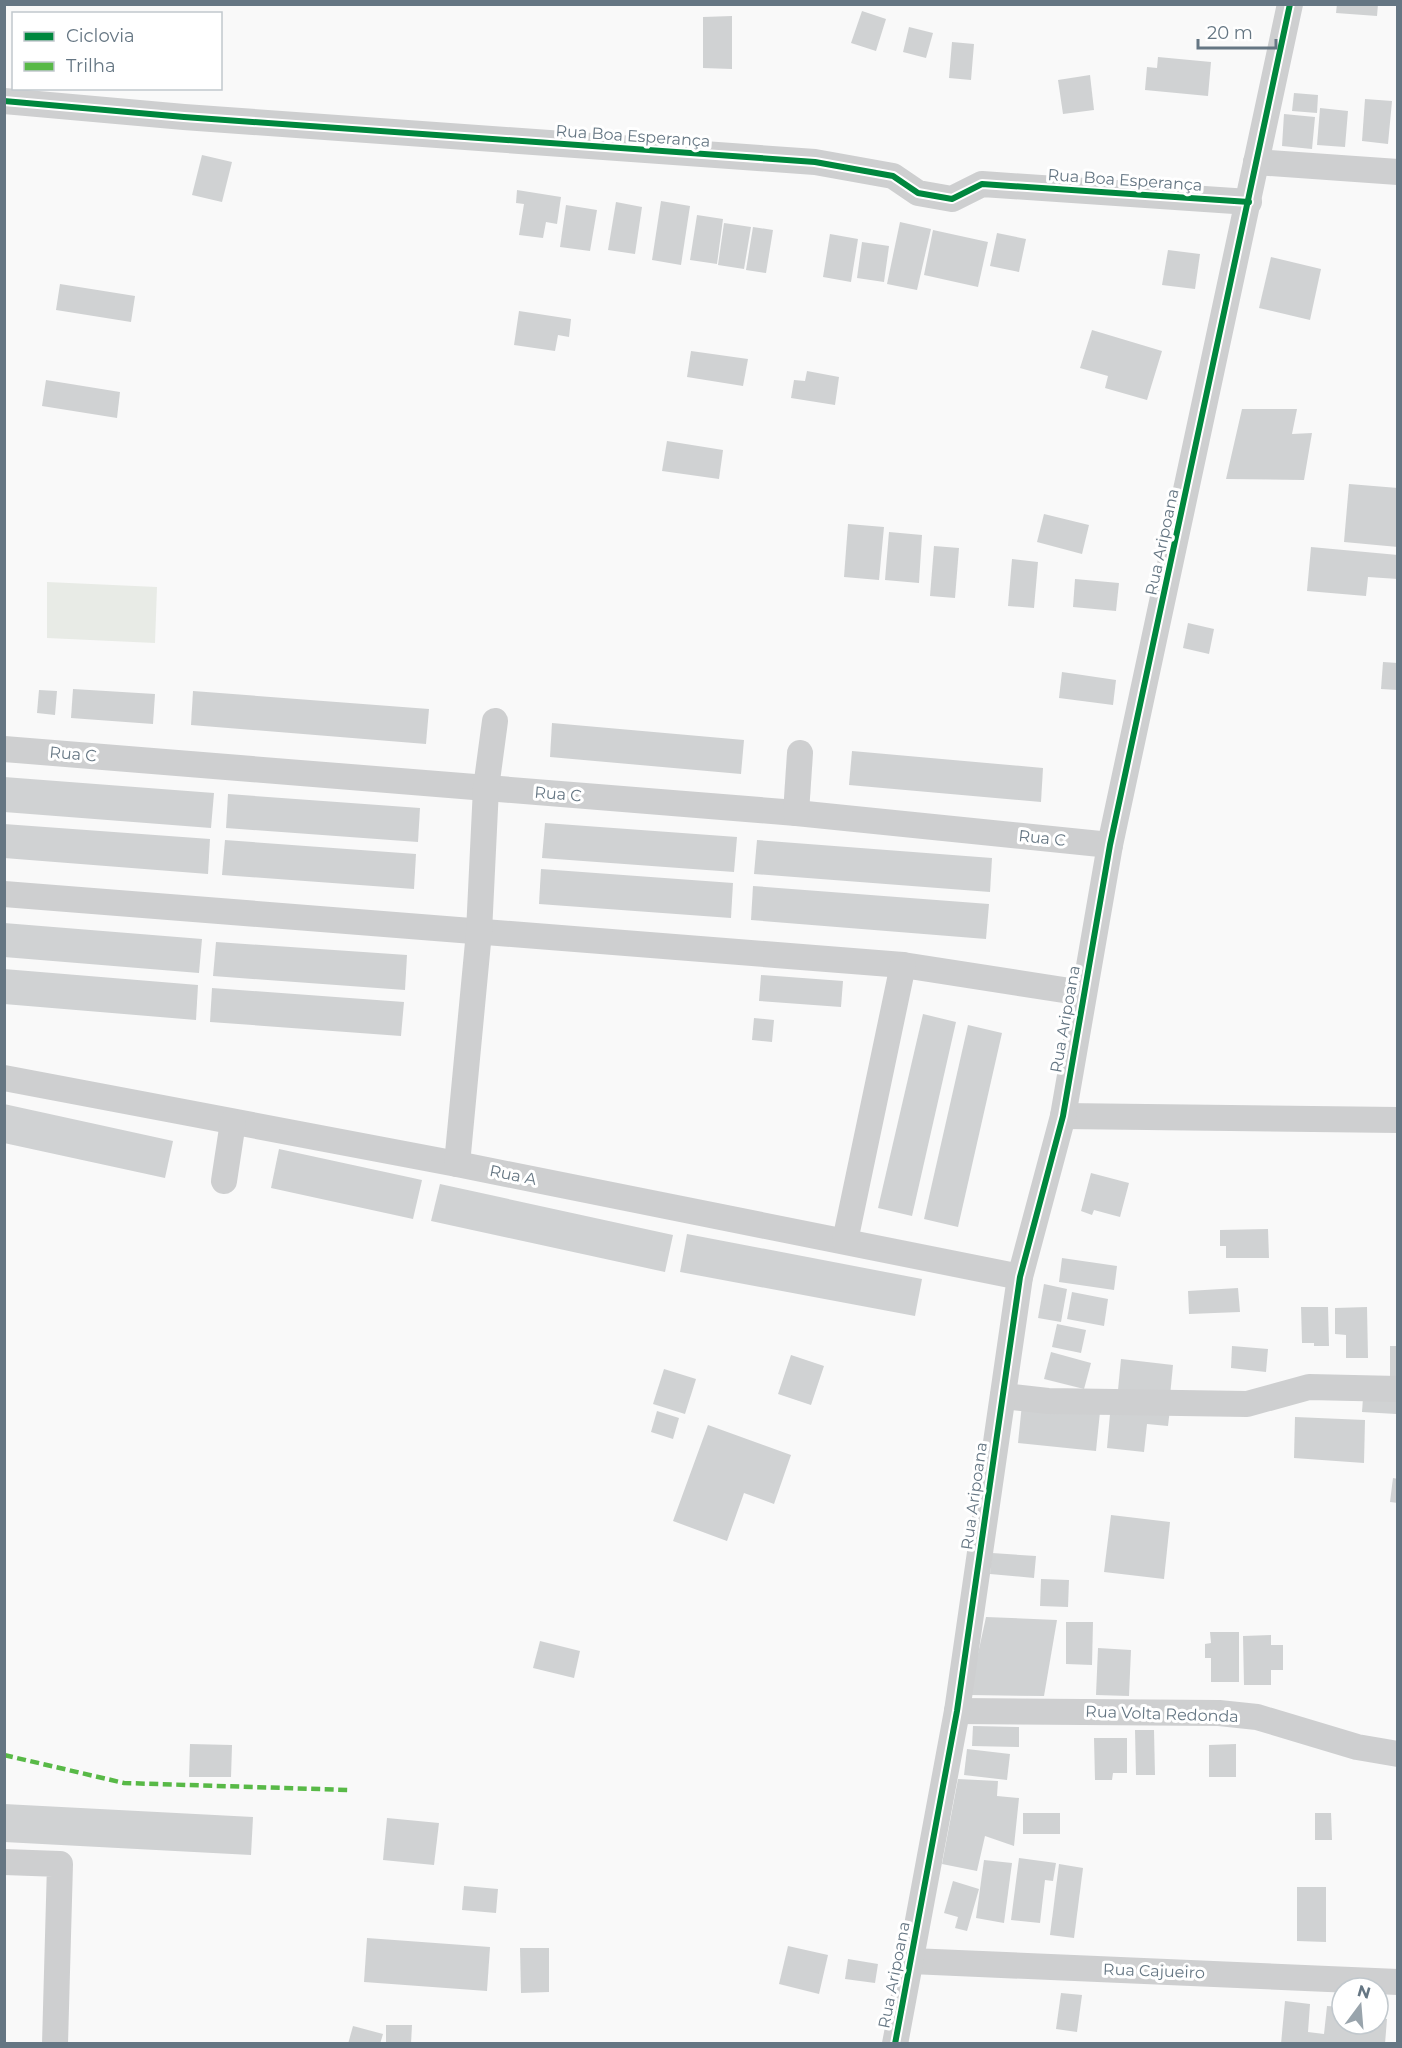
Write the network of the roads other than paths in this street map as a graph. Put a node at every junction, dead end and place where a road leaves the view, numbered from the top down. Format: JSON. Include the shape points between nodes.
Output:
{"nodes":[{"id":1,"x":1290,"y":4,"type":"edge"},
{"id":2,"x":4,"y":101,"type":"edge"},
{"id":3,"x":1256,"y":162,"type":"junction"},
{"id":4,"x":1398,"y":172,"type":"edge"},
{"id":5,"x":1250,"y":202,"type":"junction"},
{"id":6,"x":495,"y":721,"type":"dead end"},
{"id":7,"x":4,"y":749,"type":"edge"},
{"id":8,"x":800,"y":753,"type":"dead end"},
{"id":9,"x":486,"y":788,"type":"junction"},
{"id":10,"x":796,"y":813,"type":"junction"},
{"id":11,"x":1110,"y":845,"type":"junction"},
{"id":12,"x":4,"y":894,"type":"edge"},
{"id":13,"x":479,"y":932,"type":"junction"},
{"id":14,"x":903,"y":965,"type":"junction"},
{"id":15,"x":1083,"y":993,"type":"junction"},
{"id":16,"x":4,"y":1078,"type":"edge"},
{"id":17,"x":1063,"y":1116,"type":"junction"},
{"id":18,"x":1398,"y":1120,"type":"edge"},
{"id":19,"x":233,"y":1122,"type":"junction"},
{"id":20,"x":457,"y":1164,"type":"junction"},
{"id":21,"x":224,"y":1181,"type":"dead end"},
{"id":22,"x":845,"y":1241,"type":"junction"},
{"id":23,"x":1020,"y":1277,"type":"junction"},
{"id":24,"x":1398,"y":1389,"type":"edge"},
{"id":25,"x":1003,"y":1396,"type":"junction"},
{"id":26,"x":957,"y":1711,"type":"junction"},
{"id":27,"x":1398,"y":1754,"type":"edge"},
{"id":28,"x":4,"y":1862,"type":"edge"},
{"id":29,"x":911,"y":1961,"type":"junction"},
{"id":30,"x":1398,"y":1982,"type":"edge"},
{"id":31,"x":55,"y":2043,"type":"edge"},
{"id":32,"x":895,"y":2043,"type":"edge"}],
"edges":[{"from":1,"to":3,"type":"street","name":"Rua Aripoana"},
{"from":2,"to":5,"type":"street","name":"Rua Boa Esperança","via":[[815,162],[893,176],[918,193],[952,200],[982,184]]},
{"from":3,"to":4,"type":"street"},
{"from":3,"to":5,"type":"street","name":"Rua Aripoana"},
{"from":5,"to":11,"type":"street","name":"Rua Aripoana"},
{"from":6,"to":9,"type":"street"},
{"from":7,"to":9,"type":"street","name":"Rua C"},
{"from":8,"to":10,"type":"street"},
{"from":9,"to":10,"type":"street","name":"Rua C"},
{"from":9,"to":13,"type":"street"},
{"from":10,"to":11,"type":"street","name":"Rua C"},
{"from":11,"to":15,"type":"street","name":"Rua Aripoana"},
{"from":12,"to":13,"type":"street"},
{"from":13,"to":14,"type":"street"},
{"from":13,"to":20,"type":"street"},
{"from":14,"to":15,"type":"street"},
{"from":14,"to":22,"type":"street"},
{"from":15,"to":17,"type":"street","name":"Rua Aripoana"},
{"from":16,"to":19,"type":"street","name":"Rua A"},
{"from":17,"to":18,"type":"street"},
{"from":17,"to":23,"type":"street","name":"Rua Aripoana"},
{"from":19,"to":20,"type":"street","name":"Rua A"},
{"from":19,"to":21,"type":"street"},
{"from":20,"to":22,"type":"street","name":"Rua A"},
{"from":22,"to":23,"type":"street","name":"Rua A"},
{"from":23,"to":25,"type":"street","name":"Rua Aripoana"},
{"from":24,"to":25,"type":"street","via":[[1309,1387],[1247,1404],[1048,1401]]},
{"from":25,"to":26,"type":"street","name":"Rua Aripoana"},
{"from":26,"to":27,"type":"street","name":"Rua Volta Redonda","via":[[1219,1713],[1257,1717],[1357,1747]]},
{"from":26,"to":29,"type":"street","name":"Rua Aripoana"},
{"from":28,"to":31,"type":"street","via":[[60,1864]]},
{"from":29,"to":30,"type":"street","name":"Rua Cajueiro"},
{"from":29,"to":32,"type":"street","name":"Rua Aripoana"}]}
